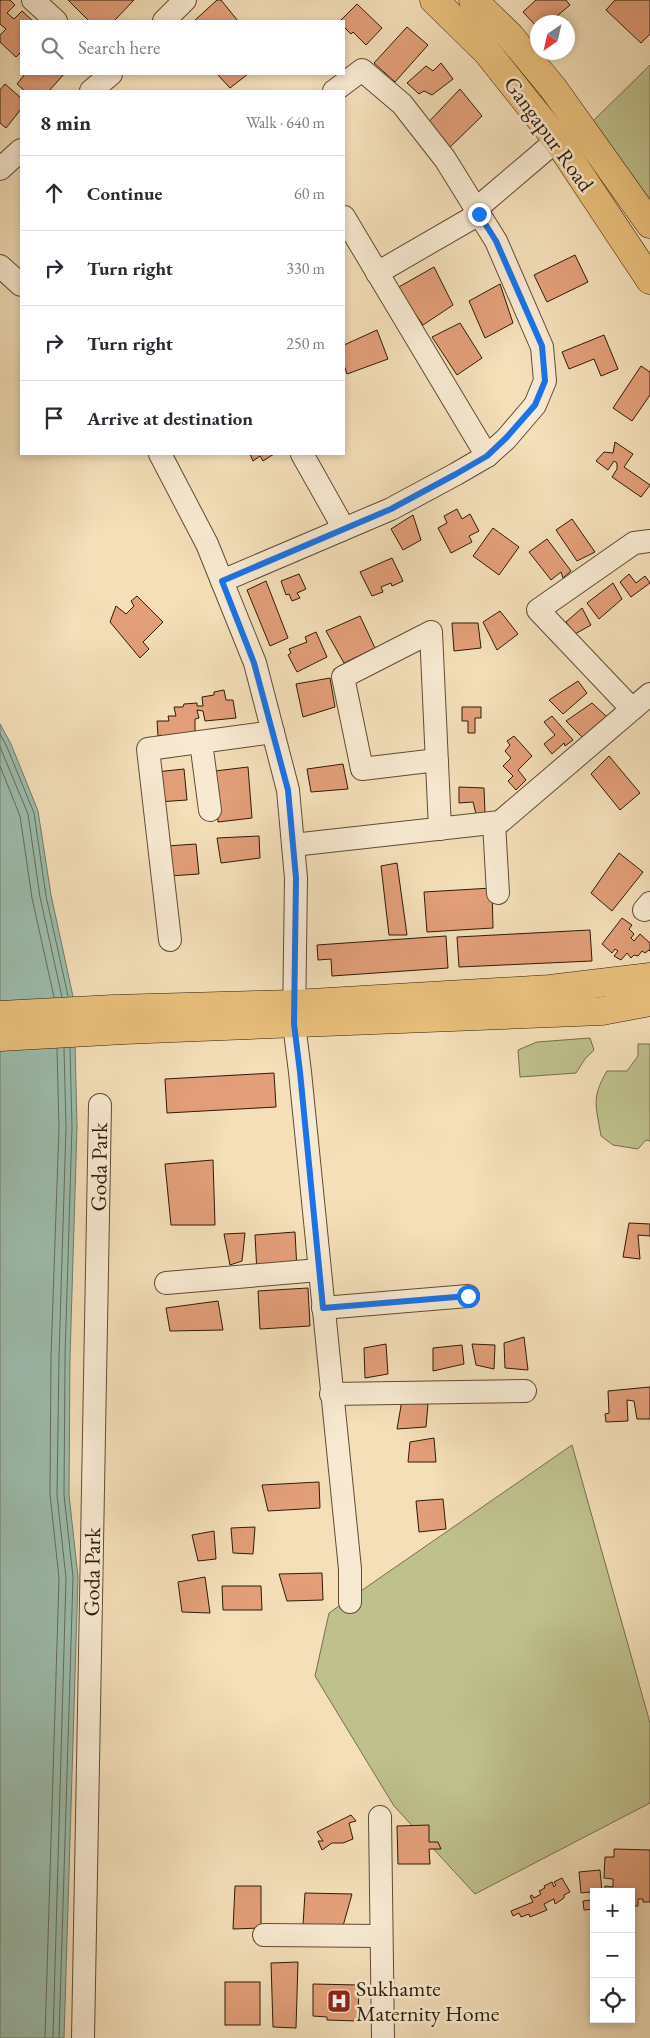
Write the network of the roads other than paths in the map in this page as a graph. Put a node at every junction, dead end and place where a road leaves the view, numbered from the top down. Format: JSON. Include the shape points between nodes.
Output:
{"nodes":[{"id":1,"x":33,"y":0,"type":"edge"},
{"id":2,"x":185,"y":0,"type":"edge"},
{"id":3,"x":434,"y":0,"type":"edge"},
{"id":4,"x":473,"y":0,"type":"edge"},
{"id":5,"x":55,"y":20,"type":"edge"},
{"id":6,"x":165,"y":20,"type":"edge"},
{"id":7,"x":110,"y":75,"type":"edge"},
{"id":8,"x":92,"y":90,"type":"edge"},
{"id":9,"x":335,"y":90,"type":"edge"},
{"id":10,"x":557,"y":140,"type":"junction"},
{"id":11,"x":20,"y":151,"type":"edge"},
{"id":12,"x":0,"y":168,"type":"edge"},
{"id":13,"x":478,"y":211,"type":"junction"},
{"id":14,"x":345,"y":219,"type":"edge"},
{"id":15,"x":650,"y":224,"type":"edge"},
{"id":16,"x":0,"y":266,"type":"edge"},
{"id":17,"x":378,"y":273,"type":"junction"},
{"id":18,"x":650,"y":280,"type":"edge"},
{"id":19,"x":20,"y":284,"type":"edge"},
{"id":20,"x":161,"y":455,"type":"edge"},
{"id":21,"x":303,"y":455,"type":"edge"},
{"id":22,"x":487,"y":456,"type":"junction"},
{"id":23,"x":341,"y":530,"type":"junction"},
{"id":24,"x":650,"y":541,"type":"edge"},
{"id":25,"x":222,"y":581,"type":"junction"},
{"id":26,"x":650,"y":694,"type":"edge"},
{"id":27,"x":632,"y":710,"type":"junction"},
{"id":28,"x":272,"y":732,"type":"junction"},
{"id":29,"x":201,"y":742,"type":"junction"},
{"id":30,"x":437,"y":760,"type":"junction"},
{"id":31,"x":210,"y":810,"type":"dead end"},
{"id":32,"x":494,"y":823,"type":"junction"},
{"id":33,"x":440,"y":829,"type":"junction"},
{"id":34,"x":293,"y":845,"type":"junction"},
{"id":35,"x":498,"y":893,"type":"dead end"},
{"id":36,"x":170,"y":940,"type":"dead end"},
{"id":37,"x":650,"y":976,"type":"edge"},
{"id":38,"x":650,"y":1002,"type":"edge"},
{"id":39,"x":294,"y":1014,"type":"junction"},
{"id":40,"x":0,"y":1015,"type":"edge"},
{"id":41,"x":118,"y":1020,"type":"junction"},
{"id":42,"x":0,"y":1037,"type":"edge"},
{"id":43,"x":100,"y":1106,"type":"dead end"},
{"id":44,"x":319,"y":1270,"type":"junction"},
{"id":45,"x":166,"y":1283,"type":"dead end"},
{"id":46,"x":468,"y":1296,"type":"dead end"},
{"id":47,"x":323,"y":1308,"type":"junction"},
{"id":48,"x":526,"y":1391,"type":"dead end"},
{"id":49,"x":331,"y":1394,"type":"junction"},
{"id":50,"x":350,"y":1602,"type":"dead end"},
{"id":51,"x":380,"y":1817,"type":"dead end"},
{"id":52,"x":264,"y":1935,"type":"dead end"},
{"id":53,"x":381,"y":1936,"type":"junction"},
{"id":54,"x":83,"y":2038,"type":"edge"},
{"id":55,"x":383,"y":2038,"type":"edge"}],
"edges":[{"from":1,"to":5,"type":"street"},
{"from":2,"to":6,"type":"street"},
{"from":3,"to":10,"type":"main road","name":"Gangapur Road","via":[[487,52]]},
{"from":4,"to":15,"type":"main road","name":"Gangapur Road","via":[[510,36],[553,88]]},
{"from":7,"to":8,"type":"street"},
{"from":9,"to":13,"type":"street","via":[[362,70],[402,104],[446,159]]},
{"from":10,"to":13,"type":"street"},
{"from":10,"to":18,"type":"main road","name":"Gangapur Road"},
{"from":11,"to":12,"type":"street"},
{"from":13,"to":17,"type":"street"},
{"from":13,"to":22,"type":"street","via":[[496,241],[542,346],[545,381],[535,405]]},
{"from":14,"to":17,"type":"street"},
{"from":16,"to":19,"type":"street"},
{"from":17,"to":22,"type":"street"},
{"from":20,"to":25,"type":"street","via":[[207,544]]},
{"from":21,"to":23,"type":"street","via":[[338,518]]},
{"from":22,"to":23,"type":"street","via":[[391,509]]},
{"from":23,"to":25,"type":"street"},
{"from":24,"to":27,"type":"street","via":[[634,543],[538,610]]},
{"from":25,"to":28,"type":"street","via":[[254,663]]},
{"from":26,"to":27,"type":"street"},
{"from":27,"to":32,"type":"street","via":[[500,822]]},
{"from":28,"to":29,"type":"street"},
{"from":28,"to":34,"type":"street","via":[[288,790]]},
{"from":29,"to":31,"type":"street"},
{"from":29,"to":36,"type":"street","via":[[148,749]]},
{"from":30,"to":30,"type":"street","via":[[437,750],[431,632],[343,677],[362,769]]},
{"from":30,"to":33,"type":"street"},
{"from":32,"to":33,"type":"street"},
{"from":32,"to":35,"type":"street"},
{"from":33,"to":34,"type":"street"},
{"from":34,"to":39,"type":"street","via":[[296,878]]},
{"from":37,"to":39,"type":"main road"},
{"from":38,"to":39,"type":"main road","via":[[602,1011]]},
{"from":39,"to":41,"type":"main road"},
{"from":39,"to":44,"type":"street"},
{"from":40,"to":41,"type":"main road"},
{"from":41,"to":42,"type":"main road"},
{"from":43,"to":54,"type":"street","name":"Goda Park"},
{"from":44,"to":45,"type":"street"},
{"from":44,"to":47,"type":"street"},
{"from":46,"to":47,"type":"street"},
{"from":47,"to":49,"type":"street"},
{"from":48,"to":49,"type":"street"},
{"from":49,"to":50,"type":"street","via":[[350,1569]]},
{"from":51,"to":53,"type":"street"},
{"from":52,"to":53,"type":"street"},
{"from":53,"to":55,"type":"street"}]}
